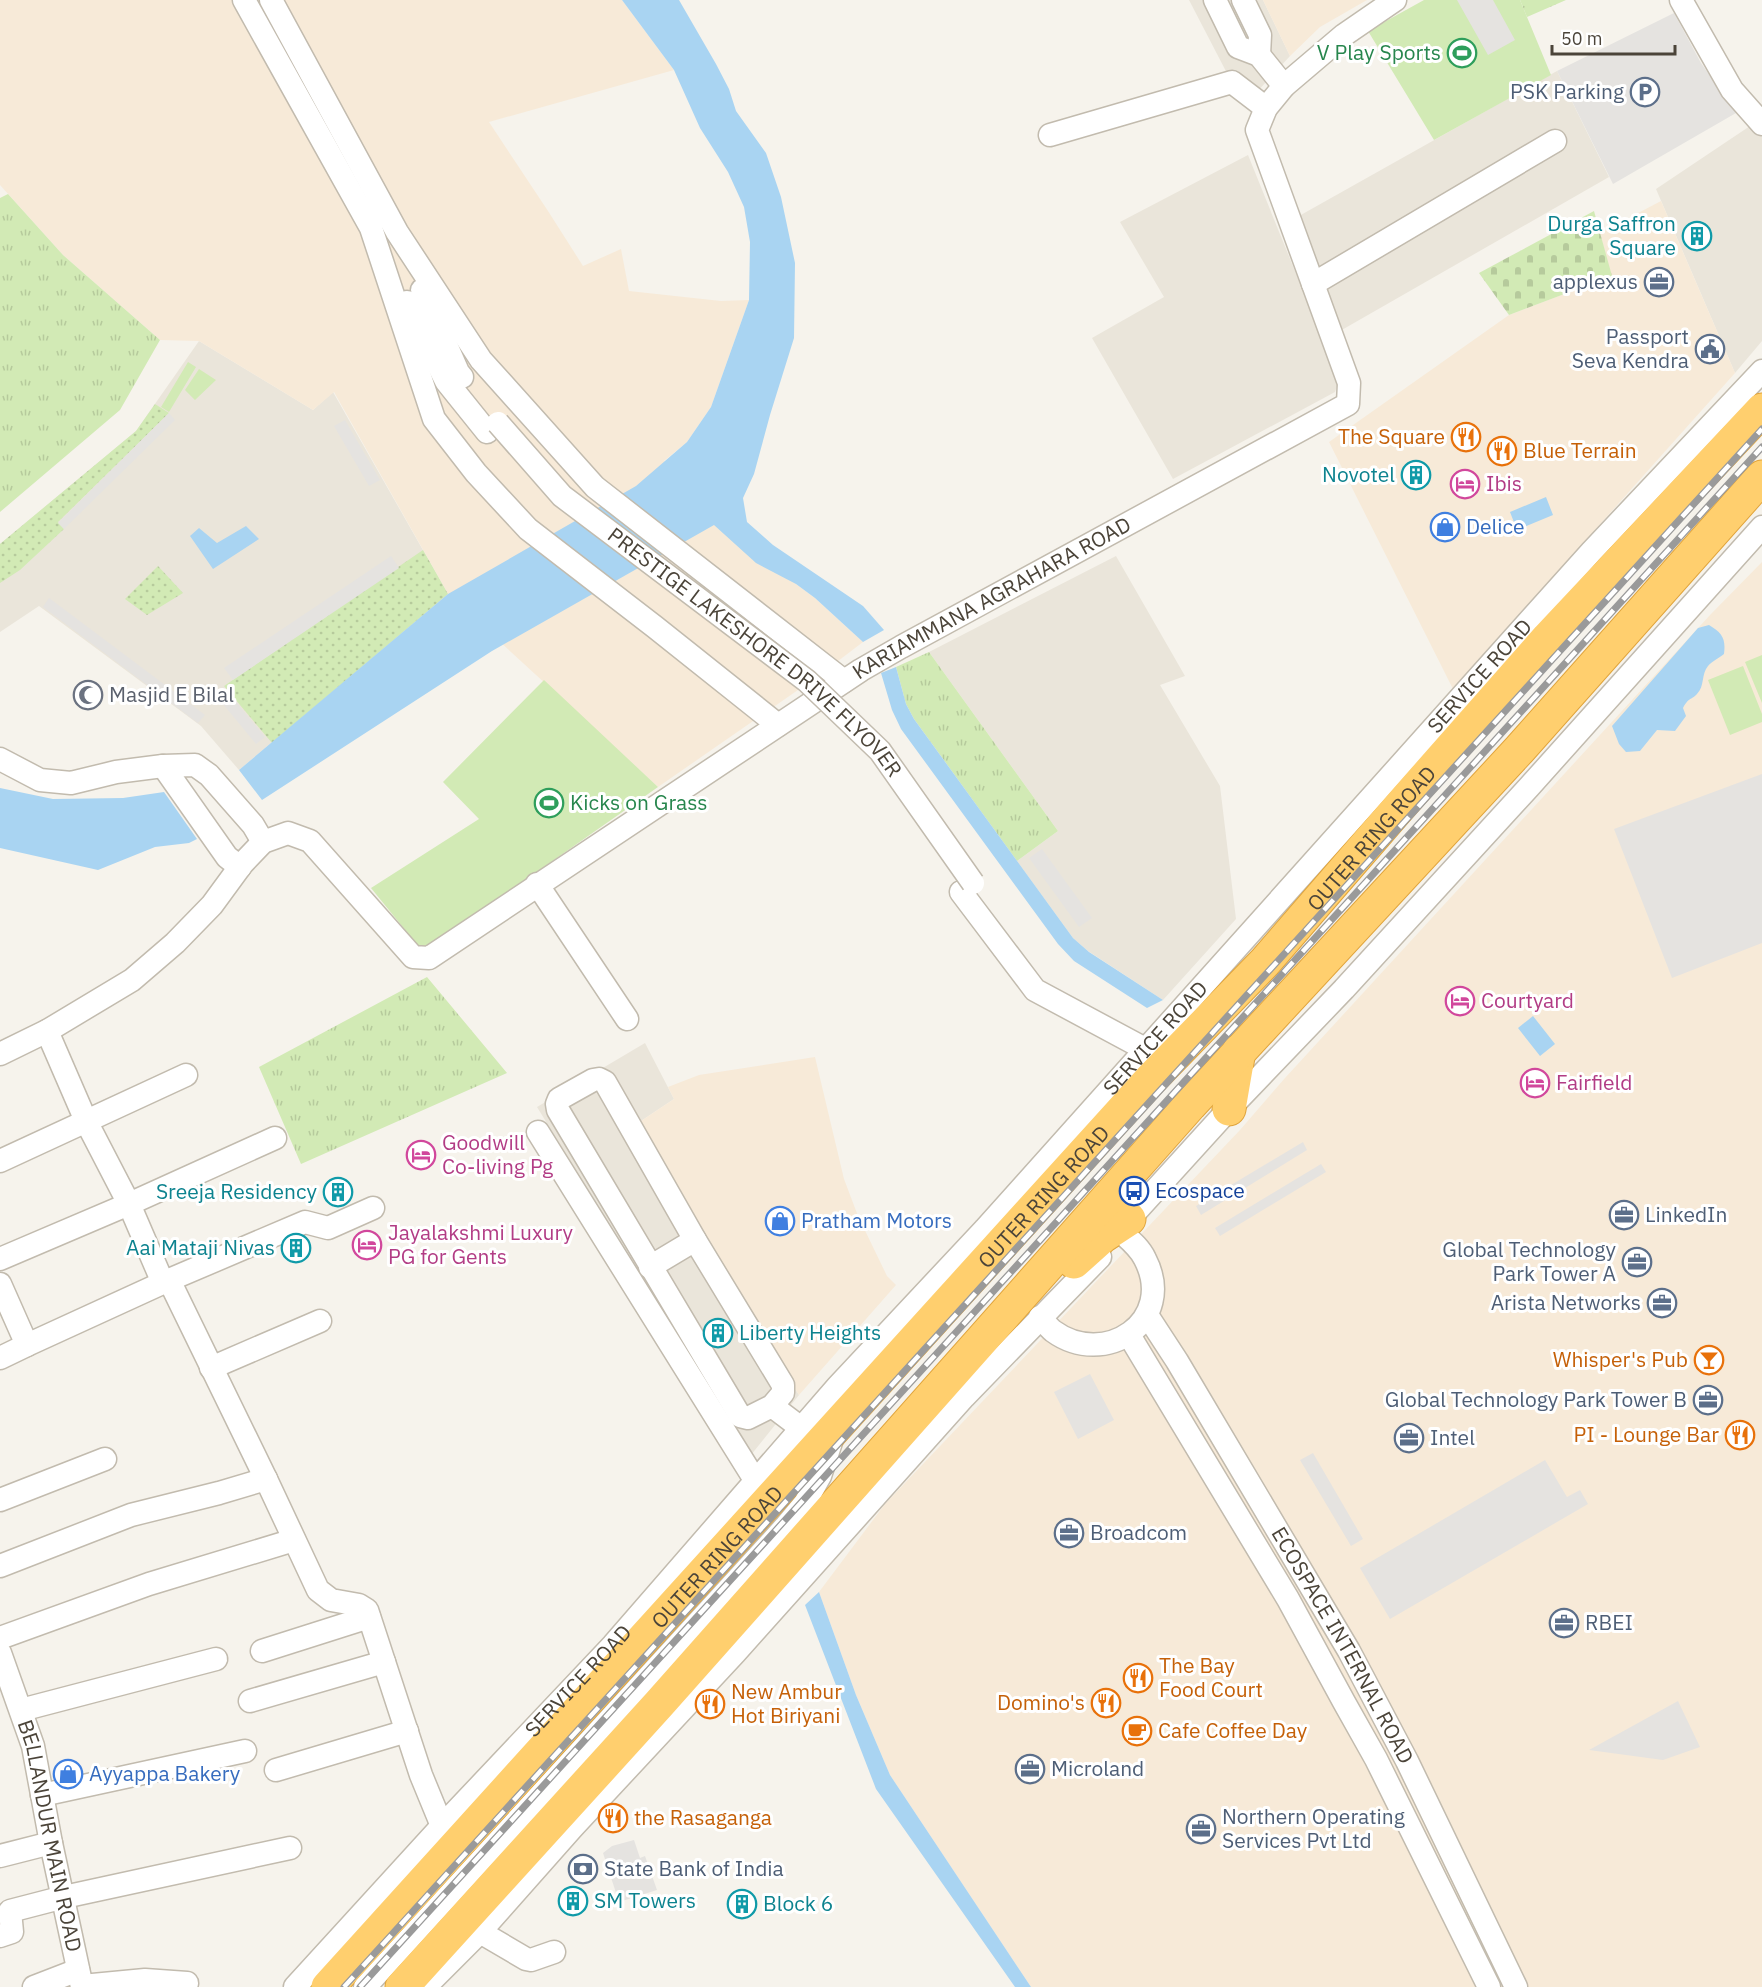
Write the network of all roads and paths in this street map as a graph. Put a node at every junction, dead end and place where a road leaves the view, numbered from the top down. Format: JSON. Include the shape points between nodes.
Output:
{"nodes":[{"id":1,"x":244,"y":0,"type":"edge"},
{"id":2,"x":271,"y":0,"type":"edge"},
{"id":3,"x":1215,"y":0,"type":"edge"},
{"id":4,"x":1243,"y":0,"type":"edge"},
{"id":5,"x":1395,"y":0,"type":"edge"},
{"id":6,"x":1680,"y":0,"type":"edge"},
{"id":7,"x":1259,"y":55,"type":"junction"},
{"id":8,"x":1284,"y":86,"type":"junction"},
{"id":9,"x":1266,"y":108,"type":"junction"},
{"id":10,"x":1762,"y":124,"type":"edge"},
{"id":11,"x":1050,"y":135,"type":"dead end"},
{"id":12,"x":1555,"y":141,"type":"dead end"},
{"id":13,"x":370,"y":228,"type":"junction"},
{"id":14,"x":397,"y":232,"type":"junction"},
{"id":15,"x":1313,"y":284,"type":"junction"},
{"id":16,"x":1762,"y":371,"type":"edge"},
{"id":17,"x":1749,"y":421,"type":"edge"},
{"id":18,"x":493,"y":428,"type":"junction"},
{"id":19,"x":1762,"y":477,"type":"edge"},
{"id":20,"x":1762,"y":527,"type":"edge"},
{"id":21,"x":853,"y":676,"type":"junction"},
{"id":22,"x":778,"y":725,"type":"junction"},
{"id":23,"x":0,"y":759,"type":"edge"},
{"id":24,"x":163,"y":766,"type":"junction"},
{"id":25,"x":258,"y":834,"type":"junction"},
{"id":26,"x":234,"y":862,"type":"junction"},
{"id":27,"x":537,"y":884,"type":"junction"},
{"id":28,"x":627,"y":1019,"type":"dead end"},
{"id":29,"x":47,"y":1031,"type":"junction"},
{"id":30,"x":1150,"y":1044,"type":"junction"},
{"id":31,"x":1239,"y":1051,"type":"junction"},
{"id":32,"x":0,"y":1054,"type":"edge"},
{"id":33,"x":186,"y":1075,"type":"dead end"},
{"id":34,"x":1229,"y":1109,"type":"junction"},
{"id":35,"x":86,"y":1121,"type":"junction"},
{"id":36,"x":538,"y":1132,"type":"dead end"},
{"id":37,"x":275,"y":1138,"type":"dead end"},
{"id":38,"x":0,"y":1161,"type":"edge"},
{"id":39,"x":1032,"y":1193,"type":"junction"},
{"id":40,"x":129,"y":1204,"type":"junction"},
{"id":41,"x":373,"y":1208,"type":"dead end"},
{"id":42,"x":1129,"y":1233,"type":"junction"},
{"id":43,"x":695,"y":1240,"type":"junction"},
{"id":44,"x":0,"y":1259,"type":"edge"},
{"id":45,"x":650,"y":1267,"type":"junction"},
{"id":46,"x":166,"y":1282,"type":"junction"},
{"id":47,"x":0,"y":1284,"type":"edge"},
{"id":48,"x":1030,"y":1307,"type":"junction"},
{"id":49,"x":1147,"y":1315,"type":"junction"},
{"id":50,"x":320,"y":1321,"type":"dead end"},
{"id":51,"x":1129,"y":1335,"type":"junction"},
{"id":52,"x":27,"y":1345,"type":"junction"},
{"id":53,"x":0,"y":1358,"type":"edge"},
{"id":54,"x":211,"y":1368,"type":"junction"},
{"id":55,"x":954,"y":1389,"type":"junction"},
{"id":56,"x":772,"y":1407,"type":"junction"},
{"id":57,"x":836,"y":1427,"type":"junction"},
{"id":58,"x":801,"y":1428,"type":"junction"},
{"id":59,"x":105,"y":1459,"type":"dead end"},
{"id":60,"x":266,"y":1479,"type":"junction"},
{"id":61,"x":755,"y":1480,"type":"junction"},
{"id":62,"x":0,"y":1500,"type":"edge"},
{"id":63,"x":294,"y":1540,"type":"junction"},
{"id":64,"x":0,"y":1566,"type":"edge"},
{"id":65,"x":369,"y":1617,"type":"junction"},
{"id":66,"x":0,"y":1638,"type":"edge"},
{"id":67,"x":262,"y":1651,"type":"dead end"},
{"id":68,"x":0,"y":1653,"type":"edge"},
{"id":69,"x":216,"y":1659,"type":"dead end"},
{"id":70,"x":384,"y":1662,"type":"junction"},
{"id":71,"x":1369,"y":1688,"type":"junction"},
{"id":72,"x":250,"y":1701,"type":"dead end"},
{"id":73,"x":1344,"y":1702,"type":"junction"},
{"id":74,"x":21,"y":1710,"type":"junction"},
{"id":75,"x":407,"y":1731,"type":"junction"},
{"id":76,"x":245,"y":1751,"type":"dead end"},
{"id":77,"x":276,"y":1770,"type":"dead end"},
{"id":78,"x":42,"y":1796,"type":"junction"},
{"id":79,"x":442,"y":1827,"type":"junction"},
{"id":80,"x":51,"y":1843,"type":"junction"},
{"id":81,"x":290,"y":1848,"type":"dead end"},
{"id":82,"x":0,"y":1857,"type":"edge"},
{"id":83,"x":1455,"y":1857,"type":"junction"},
{"id":84,"x":1430,"y":1868,"type":"junction"},
{"id":85,"x":64,"y":1897,"type":"junction"},
{"id":86,"x":480,"y":1932,"type":"junction"},
{"id":87,"x":0,"y":1936,"type":"edge"},
{"id":88,"x":554,"y":1952,"type":"dead end"},
{"id":89,"x":80,"y":1981,"type":"edge"},
{"id":90,"x":187,"y":1983,"type":"dead end"},
{"id":91,"x":34,"y":1987,"type":"edge"},
{"id":92,"x":295,"y":1987,"type":"edge"},
{"id":93,"x":328,"y":1987,"type":"edge"},
{"id":94,"x":365,"y":1987,"type":"edge"},
{"id":95,"x":402,"y":1987,"type":"edge"},
{"id":96,"x":425,"y":1987,"type":"edge"},
{"id":97,"x":1489,"y":1987,"type":"edge"},
{"id":98,"x":1516,"y":1987,"type":"edge"}],
"edges":[{"from":1,"to":13,"type":"street"},
{"from":2,"to":14,"type":"street"},
{"from":3,"to":7,"type":"street","via":[[1238,47]]},
{"from":4,"to":7,"type":"street","via":[[1260,35]]},
{"from":5,"to":8,"type":"street","name":"KARIAMMANA AGRAHARA ROAD","via":[[1344,35]]},
{"from":6,"to":10,"type":"street","via":[[1732,90]]},
{"from":7,"to":8,"type":"street"},
{"from":8,"to":9,"type":"street","name":"KARIAMMANA AGRAHARA ROAD"},
{"from":9,"to":11,"type":"street","via":[[1232,82]]},
{"from":9,"to":15,"type":"street","name":"KARIAMMANA AGRAHARA ROAD","via":[[1257,129]]},
{"from":12,"to":15,"type":"street"},
{"from":13,"to":18,"type":"street","name":"PRESTIGE LAKESHORE DRIVE FLYOVER","via":[[446,381]]},
{"from":13,"to":22,"type":"street","via":[[434,419],[476,473],[528,529]]},
{"from":14,"to":18,"type":"street","name":"PRESTIGE LAKESHORE DRIVE FLYOVER","via":[[458,372]]},
{"from":14,"to":21,"type":"street","via":[[481,360],[595,487]]},
{"from":15,"to":21,"type":"street","name":"KARIAMMANA AGRAHARA ROAD","via":[[1349,383],[1348,404]]},
{"from":16,"to":17,"type":"street","name":"SERVICE ROAD"},
{"from":17,"to":30,"type":"street","name":"SERVICE ROAD","via":[[1591,552]]},
{"from":17,"to":39,"type":"highway","name":"OUTER RING ROAD","via":[[1548,638],[1228,1002]]},
{"from":18,"to":30,"type":"street","name":"PRESTIGE LAKESHORE DRIVE FLYOVER","bridge":true,"via":[[562,496],[807,681],[880,751],[967,887],[1044,978]]},
{"from":19,"to":31,"type":"highway","via":[[1519,750]]},
{"from":20,"to":34,"type":"street","via":[[1529,788]]},
{"from":21,"to":22,"type":"street","name":"KARIAMMANA AGRAHARA ROAD"},
{"from":22,"to":27,"type":"street","name":"KARIAMMANA AGRAHARA ROAD"},
{"from":23,"to":24,"type":"street","via":[[40,780],[71,783]]},
{"from":24,"to":25,"type":"street","via":[[195,765],[209,775]]},
{"from":24,"to":26,"type":"street"},
{"from":25,"to":26,"type":"street"},
{"from":25,"to":27,"type":"street","name":"KARIAMMANA AGRAHARA ROAD","via":[[288,833],[310,841],[413,957],[429,958]]},
{"from":26,"to":29,"type":"street","via":[[212,905],[175,943],[132,981]]},
{"from":27,"to":28,"type":"street"},
{"from":29,"to":32,"type":"street"},
{"from":29,"to":35,"type":"street"},
{"from":30,"to":39,"type":"street","name":"SERVICE ROAD"},
{"from":31,"to":34,"type":"highway"},
{"from":31,"to":48,"type":"highway"},
{"from":33,"to":35,"type":"street"},
{"from":34,"to":42,"type":"street"},
{"from":35,"to":38,"type":"street"},
{"from":35,"to":40,"type":"street"},
{"from":36,"to":61,"type":"street"},
{"from":37,"to":40,"type":"street"},
{"from":39,"to":57,"type":"highway","name":"OUTER RING ROAD"},
{"from":39,"to":58,"type":"street","name":"SERVICE ROAD"},
{"from":40,"to":44,"type":"street"},
{"from":40,"to":46,"type":"street"},
{"from":41,"to":46,"type":"street","via":[[328,1228],[305,1222]]},
{"from":42,"to":48,"type":"highway","via":[[1103,1236]]},
{"from":42,"to":49,"type":"street","via":[[1152,1280]]},
{"from":43,"to":45,"type":"street"},
{"from":43,"to":45,"type":"street","via":[[605,1082],[593,1080],[559,1099],[558,1110]]},
{"from":43,"to":56,"type":"street","via":[[783,1385],[783,1394]]},
{"from":45,"to":56,"type":"street","via":[[740,1416],[748,1418]]},
{"from":46,"to":52,"type":"street"},
{"from":46,"to":54,"type":"street"},
{"from":47,"to":52,"type":"street"},
{"from":48,"to":51,"type":"street","via":[[1057,1332],[1080,1343],[1105,1344]]},
{"from":48,"to":55,"type":"highway"},
{"from":49,"to":51,"type":"street"},
{"from":49,"to":71,"type":"street","name":"ECOSPACE INTERNAL ROAD"},
{"from":50,"to":54,"type":"street"},
{"from":51,"to":73,"type":"street","name":"ECOSPACE INTERNAL ROAD","via":[[1288,1599]]},
{"from":52,"to":53,"type":"street"},
{"from":54,"to":60,"type":"street"},
{"from":55,"to":86,"type":"street","via":[[719,1670]]},
{"from":55,"to":95,"type":"highway","via":[[659,1704]]},
{"from":56,"to":58,"type":"street"},
{"from":57,"to":93,"type":"highway","name":"OUTER RING ROAD"},
{"from":57,"to":94,"type":"street","via":[[820,1476],[798,1511]]},
{"from":58,"to":61,"type":"street","name":"SERVICE ROAD"},
{"from":59,"to":62,"type":"street"},
{"from":60,"to":63,"type":"street"},
{"from":60,"to":64,"type":"street","via":[[131,1515]]},
{"from":61,"to":79,"type":"street","name":"SERVICE ROAD","via":[[613,1645]]},
{"from":63,"to":65,"type":"street","via":[[318,1590],[332,1600],[359,1605]]},
{"from":63,"to":66,"type":"street","via":[[149,1584]]},
{"from":65,"to":67,"type":"street"},
{"from":65,"to":70,"type":"street"},
{"from":68,"to":74,"type":"street","name":"BELLANDUR MAIN ROAD"},
{"from":69,"to":74,"type":"street"},
{"from":70,"to":72,"type":"street"},
{"from":70,"to":75,"type":"street"},
{"from":71,"to":73,"type":"street"},
{"from":71,"to":83,"type":"street","name":"ECOSPACE INTERNAL ROAD"},
{"from":73,"to":84,"type":"street","name":"ECOSPACE INTERNAL ROAD"},
{"from":74,"to":78,"type":"street","name":"BELLANDUR MAIN ROAD","via":[[33,1746]]},
{"from":75,"to":77,"type":"street"},
{"from":75,"to":79,"type":"street"},
{"from":76,"to":78,"type":"street"},
{"from":78,"to":80,"type":"street","name":"BELLANDUR MAIN ROAD"},
{"from":79,"to":92,"type":"street","name":"SERVICE ROAD"},
{"from":80,"to":82,"type":"street"},
{"from":80,"to":85,"type":"street","name":"BELLANDUR MAIN ROAD"},
{"from":81,"to":85,"type":"street"},
{"from":83,"to":84,"type":"street"},
{"from":83,"to":98,"type":"street","name":"ECOSPACE INTERNAL ROAD"},
{"from":84,"to":97,"type":"street","name":"ECOSPACE INTERNAL ROAD"},
{"from":85,"to":87,"type":"street","via":[[10,1911],[12,1932]]},
{"from":85,"to":89,"type":"street","name":"BELLANDUR MAIN ROAD"},
{"from":86,"to":88,"type":"street","via":[[526,1959]]},
{"from":86,"to":96,"type":"street"},
{"from":89,"to":90,"type":"street"},
{"from":89,"to":91,"type":"street"}]}
